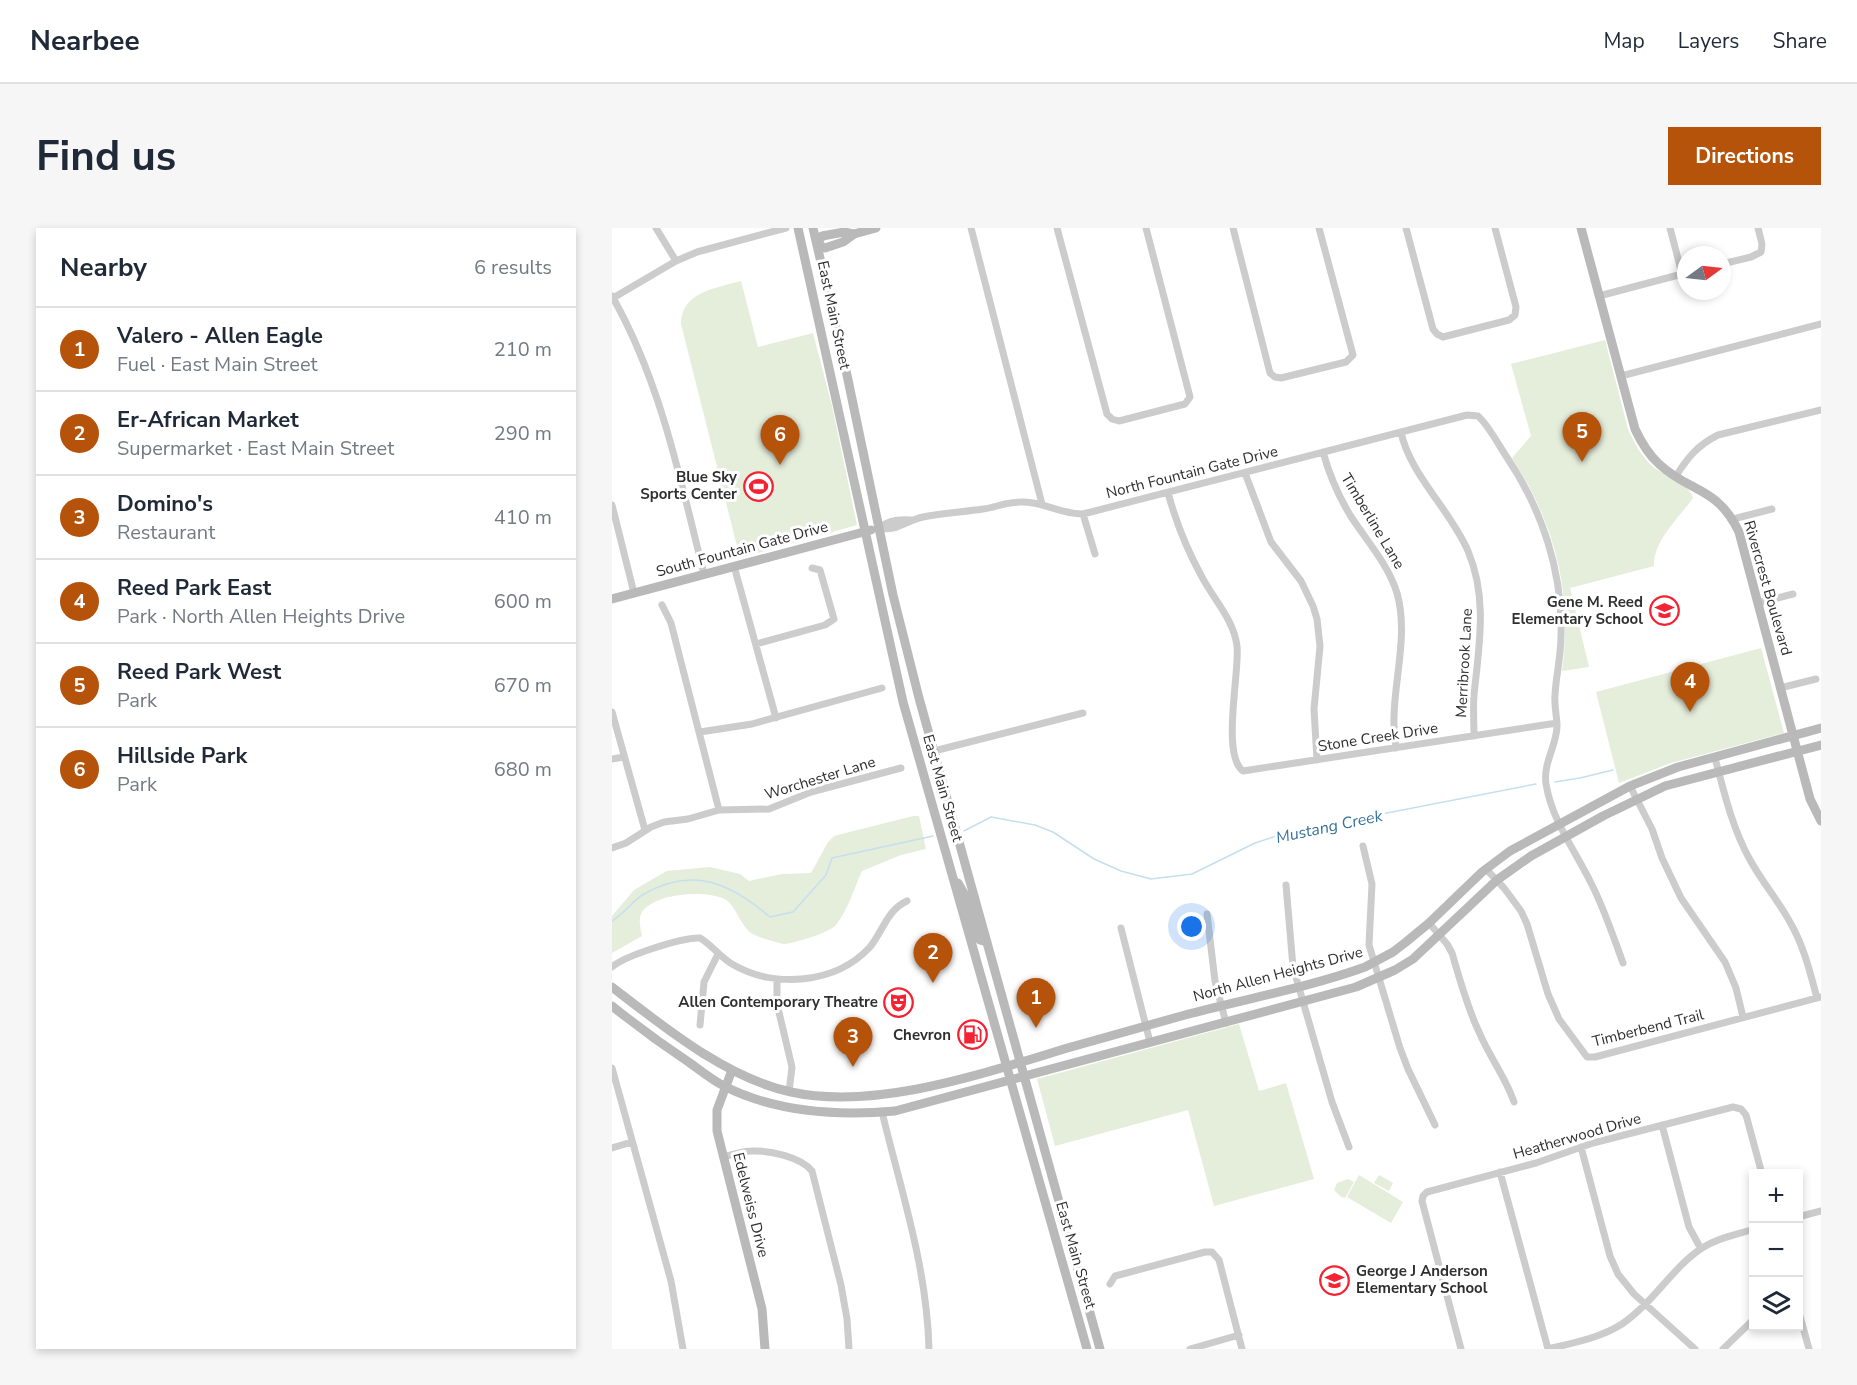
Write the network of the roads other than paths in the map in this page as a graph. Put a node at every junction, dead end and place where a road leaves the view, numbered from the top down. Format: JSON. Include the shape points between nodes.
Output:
{"nodes":[{"id":1,"x":656,"y":228,"type":"edge"},
{"id":2,"x":786,"y":228,"type":"edge"},
{"id":3,"x":798,"y":228,"type":"edge"},
{"id":4,"x":813,"y":228,"type":"edge"},
{"id":5,"x":876,"y":228,"type":"edge"},
{"id":6,"x":971,"y":228,"type":"edge"},
{"id":7,"x":1058,"y":228,"type":"edge"},
{"id":8,"x":1146,"y":228,"type":"edge"},
{"id":9,"x":1233,"y":228,"type":"edge"},
{"id":10,"x":1319,"y":228,"type":"edge"},
{"id":11,"x":1406,"y":228,"type":"edge"},
{"id":12,"x":1495,"y":228,"type":"edge"},
{"id":13,"x":1581,"y":228,"type":"edge"},
{"id":14,"x":1670,"y":228,"type":"edge"},
{"id":15,"x":1758,"y":228,"type":"edge"},
{"id":16,"x":817,"y":244,"type":"junction"},
{"id":17,"x":804,"y":248,"type":"junction"},
{"id":18,"x":1677,"y":251,"type":"edge"},
{"id":19,"x":676,"y":261,"type":"junction"},
{"id":20,"x":1731,"y":262,"type":"edge"},
{"id":21,"x":1677,"y":276,"type":"edge"},
{"id":22,"x":1599,"y":296,"type":"junction"},
{"id":23,"x":613,"y":297,"type":"edge"},
{"id":24,"x":1821,"y":324,"type":"edge"},
{"id":25,"x":1621,"y":376,"type":"junction"},
{"id":26,"x":853,"y":403,"type":"junction"},
{"id":27,"x":839,"y":406,"type":"junction"},
{"id":28,"x":1821,"y":410,"type":"edge"},
{"id":29,"x":1401,"y":432,"type":"junction"},
{"id":30,"x":1323,"y":452,"type":"junction"},
{"id":31,"x":1245,"y":472,"type":"junction"},
{"id":32,"x":1676,"y":476,"type":"junction"},
{"id":33,"x":1168,"y":493,"type":"junction"},
{"id":34,"x":1042,"y":504,"type":"junction"},
{"id":35,"x":612,"y":505,"type":"edge"},
{"id":36,"x":1772,"y":509,"type":"dead end"},
{"id":37,"x":1083,"y":514,"type":"junction"},
{"id":38,"x":1733,"y":519,"type":"junction"},
{"id":39,"x":879,"y":528,"type":"junction"},
{"id":40,"x":866,"y":532,"type":"junction"},
{"id":41,"x":1095,"y":554,"type":"dead end"},
{"id":42,"x":734,"y":566,"type":"junction"},
{"id":43,"x":812,"y":567,"type":"dead end"},
{"id":44,"x":704,"y":574,"type":"junction"},
{"id":45,"x":634,"y":593,"type":"junction"},
{"id":46,"x":1793,"y":594,"type":"dead end"},
{"id":47,"x":612,"y":599,"type":"edge"},
{"id":48,"x":1758,"y":603,"type":"junction"},
{"id":49,"x":662,"y":605,"type":"dead end"},
{"id":50,"x":756,"y":644,"type":"junction"},
{"id":51,"x":1816,"y":679,"type":"dead end"},
{"id":52,"x":882,"y":688,"type":"dead end"},
{"id":53,"x":1780,"y":688,"type":"junction"},
{"id":54,"x":612,"y":712,"type":"edge"},
{"id":55,"x":1083,"y":713,"type":"dead end"},
{"id":56,"x":776,"y":718,"type":"junction"},
{"id":57,"x":1557,"y":723,"type":"junction"},
{"id":58,"x":1821,"y":728,"type":"edge"},
{"id":59,"x":700,"y":732,"type":"junction"},
{"id":60,"x":1474,"y":736,"type":"junction"},
{"id":61,"x":1793,"y":737,"type":"junction"},
{"id":62,"x":1821,"y":745,"type":"edge"},
{"id":63,"x":1396,"y":748,"type":"junction"},
{"id":64,"x":934,"y":751,"type":"junction"},
{"id":65,"x":1796,"y":751,"type":"junction"},
{"id":66,"x":624,"y":757,"type":"junction"},
{"id":67,"x":1715,"y":758,"type":"junction"},
{"id":68,"x":612,"y":759,"type":"edge"},
{"id":69,"x":1317,"y":760,"type":"junction"},
{"id":70,"x":901,"y":768,"type":"dead end"},
{"id":71,"x":1718,"y":771,"type":"junction"},
{"id":72,"x":1630,"y":786,"type":"junction"},
{"id":73,"x":1637,"y":800,"type":"junction"},
{"id":74,"x":719,"y":810,"type":"junction"},
{"id":75,"x":1821,"y":821,"type":"edge"},
{"id":76,"x":1558,"y":824,"type":"junction"},
{"id":77,"x":645,"y":830,"type":"junction"},
{"id":78,"x":1566,"y":836,"type":"junction"},
{"id":79,"x":1363,"y":846,"type":"dead end"},
{"id":80,"x":612,"y":849,"type":"edge"},
{"id":81,"x":1486,"y":869,"type":"junction"},
{"id":82,"x":953,"y":877,"type":"junction"},
{"id":83,"x":1497,"y":880,"type":"junction"},
{"id":84,"x":1286,"y":885,"type":"dead end"},
{"id":85,"x":907,"y":901,"type":"dead end"},
{"id":86,"x":1207,"y":914,"type":"dead end"},
{"id":87,"x":1429,"y":923,"type":"junction"},
{"id":88,"x":1121,"y":928,"type":"dead end"},
{"id":89,"x":1440,"y":934,"type":"junction"},
{"id":90,"x":987,"y":942,"type":"junction"},
{"id":91,"x":972,"y":945,"type":"junction"},
{"id":92,"x":718,"y":954,"type":"junction"},
{"id":93,"x":1374,"y":963,"type":"junction"},
{"id":94,"x":1623,"y":963,"type":"dead end"},
{"id":95,"x":612,"y":967,"type":"edge"},
{"id":96,"x":1379,"y":978,"type":"junction"},
{"id":97,"x":777,"y":979,"type":"junction"},
{"id":98,"x":612,"y":987,"type":"edge"},
{"id":99,"x":1299,"y":987,"type":"junction"},
{"id":100,"x":1819,"y":997,"type":"edge"},
{"id":101,"x":1004,"y":1001,"type":"junction"},
{"id":102,"x":1303,"y":1002,"type":"junction"},
{"id":103,"x":1221,"y":1005,"type":"junction"},
{"id":104,"x":612,"y":1006,"type":"edge"},
{"id":105,"x":1743,"y":1017,"type":"junction"},
{"id":106,"x":1226,"y":1023,"type":"junction"},
{"id":107,"x":700,"y":1024,"type":"dead end"},
{"id":108,"x":1146,"y":1026,"type":"junction"},
{"id":109,"x":1150,"y":1042,"type":"junction"},
{"id":110,"x":1020,"y":1062,"type":"junction"},
{"id":111,"x":1007,"y":1066,"type":"junction"},
{"id":112,"x":612,"y":1068,"type":"edge"},
{"id":113,"x":732,"y":1070,"type":"junction"},
{"id":114,"x":1024,"y":1075,"type":"junction"},
{"id":115,"x":1011,"y":1079,"type":"junction"},
{"id":116,"x":725,"y":1086,"type":"junction"},
{"id":117,"x":789,"y":1092,"type":"junction"},
{"id":118,"x":879,"y":1096,"type":"junction"},
{"id":119,"x":1514,"y":1102,"type":"dead end"},
{"id":120,"x":882,"y":1112,"type":"junction"},
{"id":121,"x":1435,"y":1125,"type":"dead end"},
{"id":122,"x":1662,"y":1125,"type":"junction"},
{"id":123,"x":632,"y":1142,"type":"junction"},
{"id":124,"x":1349,"y":1147,"type":"dead end"},
{"id":125,"x":612,"y":1148,"type":"edge"},
{"id":126,"x":1581,"y":1148,"type":"junction"},
{"id":127,"x":723,"y":1157,"type":"junction"},
{"id":128,"x":1761,"y":1169,"type":"edge"},
{"id":129,"x":1500,"y":1172,"type":"junction"},
{"id":130,"x":1821,"y":1211,"type":"edge"},
{"id":131,"x":1803,"y":1216,"type":"edge"},
{"id":132,"x":1064,"y":1221,"type":"junction"},
{"id":133,"x":1052,"y":1224,"type":"junction"},
{"id":134,"x":1749,"y":1230,"type":"edge"},
{"id":135,"x":1701,"y":1249,"type":"junction"},
{"id":136,"x":1110,"y":1284,"type":"dead end"},
{"id":137,"x":1646,"y":1305,"type":"junction"},
{"id":138,"x":1075,"y":1306,"type":"junction"},
{"id":139,"x":1749,"y":1324,"type":"edge"},
{"id":140,"x":1803,"y":1327,"type":"edge"},
{"id":141,"x":1239,"y":1335,"type":"junction"},
{"id":142,"x":683,"y":1349,"type":"edge"},
{"id":143,"x":765,"y":1349,"type":"edge"},
{"id":144,"x":849,"y":1349,"type":"edge"},
{"id":145,"x":929,"y":1349,"type":"edge"},
{"id":146,"x":1087,"y":1349,"type":"edge"},
{"id":147,"x":1098,"y":1349,"type":"edge"},
{"id":148,"x":1190,"y":1349,"type":"edge"},
{"id":149,"x":1242,"y":1349,"type":"edge"},
{"id":150,"x":1461,"y":1349,"type":"edge"},
{"id":151,"x":1548,"y":1349,"type":"edge"},
{"id":152,"x":1695,"y":1349,"type":"edge"},
{"id":153,"x":1723,"y":1349,"type":"edge"},
{"id":154,"x":1809,"y":1349,"type":"edge"}],
"edges":[{"from":1,"to":19,"type":"street"},
{"from":2,"to":19,"type":"street","via":[[711,247]]},
{"from":3,"to":17,"type":"main road","name":"East Main Street"},
{"from":4,"to":16,"type":"main road","name":"East Main Street"},
{"from":5,"to":16,"type":"main road","via":[[822,236]]},
{"from":6,"to":34,"type":"street"},
{"from":7,"to":8,"type":"street","via":[[1109,417],[1119,421],[1185,404],[1190,394]]},
{"from":9,"to":10,"type":"street","via":[[1272,375],[1281,378],[1352,358]]},
{"from":11,"to":12,"type":"street","via":[[1433,329],[1443,337],[1509,320],[1515,315]]},
{"from":13,"to":22,"type":"main road","name":"Rivercrest Boulevard"},
{"from":14,"to":18,"type":"street"},
{"from":15,"to":20,"type":"street","via":[[1761,252]]},
{"from":16,"to":17,"type":"main road"},
{"from":16,"to":26,"type":"main road","name":"East Main Street"},
{"from":17,"to":27,"type":"main road","name":"East Main Street"},
{"from":19,"to":23,"type":"street"},
{"from":21,"to":22,"type":"street"},
{"from":22,"to":25,"type":"main road","name":"Rivercrest Boulevard"},
{"from":23,"to":44,"type":"street","via":[[643,359],[664,416]]},
{"from":24,"to":25,"type":"street"},
{"from":25,"to":32,"type":"main road","name":"Rivercrest Boulevard","via":[[1642,444],[1659,465]]},
{"from":26,"to":27,"type":"main road"},
{"from":26,"to":39,"type":"main road","name":"East Main Street"},
{"from":27,"to":40,"type":"main road","name":"East Main Street"},
{"from":28,"to":32,"type":"street","via":[[1718,435],[1703,442]]},
{"from":29,"to":30,"type":"street","name":"North Fountain Gate Drive"},
{"from":29,"to":57,"type":"street","name":"North Fountain Gate Drive","via":[[1471,414],[1478,416],[1528,491],[1555,567],[1561,635],[1555,694]]},
{"from":29,"to":60,"type":"street","name":"Merribrook Lane","via":[[1414,464],[1458,530],[1477,580],[1482,628]]},
{"from":30,"to":31,"type":"street","name":"North Fountain Gate Drive"},
{"from":30,"to":63,"type":"street","name":"Timberline Lane","via":[[1334,484],[1387,568],[1397,593],[1401,632],[1394,703]]},
{"from":31,"to":33,"type":"street","name":"North Fountain Gate Drive"},
{"from":31,"to":69,"type":"street","via":[[1272,542],[1304,587],[1317,619]]},
{"from":32,"to":38,"type":"main road","name":"Rivercrest Boulevard","via":[[1711,496]]},
{"from":33,"to":37,"type":"street","name":"North Fountain Gate Drive"},
{"from":33,"to":69,"type":"street","name":"Stone Creek Drive","via":[[1180,532],[1235,634],[1238,657],[1233,733],[1240,769],[1246,772]]},
{"from":34,"to":37,"type":"street","name":"North Fountain Gate Drive","via":[[1064,513]]},
{"from":34,"to":39,"type":"street","name":"North Fountain Gate Drive","via":[[1012,503],[900,519]]},
{"from":35,"to":45,"type":"street"},
{"from":36,"to":38,"type":"street"},
{"from":37,"to":41,"type":"street"},
{"from":38,"to":48,"type":"main road","name":"Rivercrest Boulevard"},
{"from":39,"to":40,"type":"main road","name":"South Fountain Gate Drive"},
{"from":39,"to":64,"type":"main road","name":"East Main Street"},
{"from":40,"to":42,"type":"main road","name":"South Fountain Gate Drive"},
{"from":40,"to":82,"type":"main road","name":"East Main Street","via":[[903,702]]},
{"from":42,"to":44,"type":"main road","name":"South Fountain Gate Drive"},
{"from":42,"to":50,"type":"street"},
{"from":43,"to":50,"type":"street","via":[[820,570],[834,620]]},
{"from":44,"to":45,"type":"main road","name":"South Fountain Gate Drive"},
{"from":45,"to":47,"type":"main road","name":"South Fountain Gate Drive"},
{"from":46,"to":48,"type":"street"},
{"from":48,"to":53,"type":"main road","name":"Rivercrest Boulevard"},
{"from":49,"to":59,"type":"street"},
{"from":50,"to":56,"type":"street"},
{"from":51,"to":53,"type":"street"},
{"from":52,"to":56,"type":"street"},
{"from":53,"to":61,"type":"main road","name":"Rivercrest Boulevard"},
{"from":54,"to":66,"type":"street"},
{"from":55,"to":64,"type":"street"},
{"from":56,"to":59,"type":"street"},
{"from":57,"to":60,"type":"street","name":"Stone Creek Drive"},
{"from":57,"to":76,"type":"street","via":[[1545,775]]},
{"from":58,"to":61,"type":"main road","name":"North Allen Heights Drive"},
{"from":59,"to":74,"type":"street"},
{"from":60,"to":63,"type":"street","name":"Stone Creek Drive"},
{"from":61,"to":65,"type":"main road","name":"Rivercrest Boulevard"},
{"from":61,"to":67,"type":"main road","name":"North Allen Heights Drive"},
{"from":62,"to":65,"type":"main road","name":"North Allen Heights Drive"},
{"from":63,"to":69,"type":"street","name":"Stone Creek Drive"},
{"from":64,"to":90,"type":"main road","name":"East Main Street"},
{"from":65,"to":71,"type":"main road","name":"North Allen Heights Drive"},
{"from":65,"to":75,"type":"main road","name":"Rivercrest Boulevard"},
{"from":66,"to":68,"type":"street"},
{"from":66,"to":77,"type":"street"},
{"from":67,"to":71,"type":"street"},
{"from":67,"to":72,"type":"main road","name":"North Allen Heights Drive"},
{"from":70,"to":74,"type":"street","name":"Worchester Lane","via":[[811,792],[769,809]]},
{"from":71,"to":73,"type":"main road","name":"North Allen Heights Drive","via":[[1665,786]]},
{"from":71,"to":100,"type":"street","via":[[1749,859],[1791,922]]},
{"from":72,"to":73,"type":"street"},
{"from":72,"to":76,"type":"main road","name":"North Allen Heights Drive"},
{"from":73,"to":78,"type":"main road","name":"North Allen Heights Drive"},
{"from":73,"to":105,"type":"street","via":[[1681,898],[1725,962]]},
{"from":74,"to":77,"type":"street","name":"Worchester Lane"},
{"from":76,"to":78,"type":"street"},
{"from":76,"to":81,"type":"main road","name":"North Allen Heights Drive"},
{"from":77,"to":80,"type":"street","name":"Worchester Lane"},
{"from":78,"to":83,"type":"main road","name":"North Allen Heights Drive"},
{"from":78,"to":94,"type":"street","via":[[1592,884]]},
{"from":79,"to":93,"type":"street","via":[[1372,884],[1369,945]]},
{"from":81,"to":83,"type":"street","name":"Timberbend Trail"},
{"from":81,"to":87,"type":"main road","name":"North Allen Heights Drive"},
{"from":82,"to":90,"type":"main road","via":[[966,897],[977,936]]},
{"from":82,"to":91,"type":"main road","name":"East Main Street"},
{"from":83,"to":89,"type":"main road","name":"North Allen Heights Drive"},
{"from":83,"to":105,"type":"street","name":"Timberbend Trail","via":[[1527,924],[1559,1018],[1587,1057]]},
{"from":84,"to":99,"type":"street","via":[[1292,958]]},
{"from":85,"to":97,"type":"street","via":[[893,910],[870,947],[856,958],[806,979]]},
{"from":86,"to":103,"type":"street"},
{"from":87,"to":89,"type":"street"},
{"from":87,"to":93,"type":"main road","name":"North Allen Heights Drive"},
{"from":88,"to":108,"type":"street"},
{"from":89,"to":96,"type":"main road","name":"North Allen Heights Drive","via":[[1413,958]]},
{"from":89,"to":119,"type":"street","via":[[1452,953],[1478,1032]]},
{"from":90,"to":101,"type":"main road","name":"East Main Street"},
{"from":91,"to":101,"type":"main road","via":[[983,950],[994,988]]},
{"from":91,"to":111,"type":"main road","name":"East Main Street"},
{"from":92,"to":95,"type":"street","via":[[704,940],[693,937],[631,955]]},
{"from":92,"to":97,"type":"street","via":[[749,972]]},
{"from":92,"to":107,"type":"street","via":[[704,982]]},
{"from":93,"to":96,"type":"street"},
{"from":93,"to":99,"type":"main road","name":"North Allen Heights Drive"},
{"from":96,"to":102,"type":"main road","name":"North Allen Heights Drive"},
{"from":96,"to":121,"type":"street","via":[[1408,1069]]},
{"from":97,"to":117,"type":"street","via":[[777,1004],[792,1067]]},
{"from":98,"to":113,"type":"main road","name":"North Allen Heights Drive"},
{"from":99,"to":102,"type":"street"},
{"from":99,"to":103,"type":"main road","name":"North Allen Heights Drive"},
{"from":100,"to":105,"type":"street","name":"Timberbend Trail"},
{"from":101,"to":110,"type":"main road","name":"East Main Street"},
{"from":102,"to":106,"type":"main road","name":"North Allen Heights Drive"},
{"from":102,"to":124,"type":"street"},
{"from":103,"to":106,"type":"street"},
{"from":103,"to":108,"type":"main road","name":"North Allen Heights Drive"},
{"from":104,"to":116,"type":"main road","name":"North Allen Heights Drive"},
{"from":106,"to":109,"type":"main road","name":"North Allen Heights Drive"},
{"from":108,"to":109,"type":"street"},
{"from":108,"to":110,"type":"main road","name":"North Allen Heights Drive"},
{"from":109,"to":114,"type":"main road","name":"North Allen Heights Drive"},
{"from":110,"to":111,"type":"main road","name":"North Allen Heights Drive"},
{"from":110,"to":114,"type":"main road","name":"East Main Street"},
{"from":111,"to":115,"type":"main road","name":"East Main Street"},
{"from":111,"to":118,"type":"main road","name":"North Allen Heights Drive"},
{"from":112,"to":123,"type":"street"},
{"from":113,"to":116,"type":"main road","name":"Edelweiss Drive"},
{"from":113,"to":117,"type":"main road","name":"North Allen Heights Drive"},
{"from":114,"to":115,"type":"main road","name":"North Allen Heights Drive"},
{"from":114,"to":132,"type":"main road","name":"East Main Street"},
{"from":115,"to":120,"type":"main road","name":"North Allen Heights Drive"},
{"from":115,"to":133,"type":"main road","name":"East Main Street"},
{"from":116,"to":120,"type":"main road","name":"North Allen Heights Drive","via":[[796,1108],[842,1114]]},
{"from":116,"to":127,"type":"main road","name":"Edelweiss Drive","via":[[716,1120]]},
{"from":117,"to":118,"type":"main road","name":"North Allen Heights Drive","via":[[824,1097]]},
{"from":118,"to":120,"type":"main road"},
{"from":120,"to":145,"type":"street","via":[[920,1262]]},
{"from":122,"to":126,"type":"street","name":"Heatherwood Drive"},
{"from":122,"to":128,"type":"street","name":"Heatherwood Drive","via":[[1733,1107],[1741,1109]]},
{"from":122,"to":135,"type":"street","via":[[1689,1227]]},
{"from":123,"to":125,"type":"street"},
{"from":123,"to":142,"type":"street","via":[[670,1281]]},
{"from":126,"to":129,"type":"street","name":"Heatherwood Drive"},
{"from":126,"to":137,"type":"street","via":[[1612,1262],[1625,1284]]},
{"from":127,"to":143,"type":"main road","name":"Edelweiss Drive","via":[[762,1309]]},
{"from":127,"to":144,"type":"street","via":[[749,1150],[765,1151],[796,1160],[812,1172],[841,1285]]},
{"from":129,"to":150,"type":"street","name":"Heatherwood Drive","via":[[1429,1190],[1423,1197]]},
{"from":129,"to":151,"type":"street"},
{"from":130,"to":131,"type":"street"},
{"from":132,"to":133,"type":"main road"},
{"from":132,"to":147,"type":"main road","name":"East Main Street"},
{"from":133,"to":138,"type":"main road","name":"East Main Street"},
{"from":134,"to":135,"type":"street"},
{"from":135,"to":137,"type":"street"},
{"from":136,"to":141,"type":"street","via":[[1115,1276],[1205,1252],[1215,1254]]},
{"from":137,"to":151,"type":"street","via":[[1614,1329]]},
{"from":137,"to":152,"type":"street"},
{"from":138,"to":146,"type":"main road","name":"East Main Street"},
{"from":138,"to":147,"type":"main road","via":[[1083,1306]]},
{"from":139,"to":153,"type":"street"},
{"from":140,"to":154,"type":"street"},
{"from":141,"to":148,"type":"street"},
{"from":141,"to":149,"type":"street"}]}
